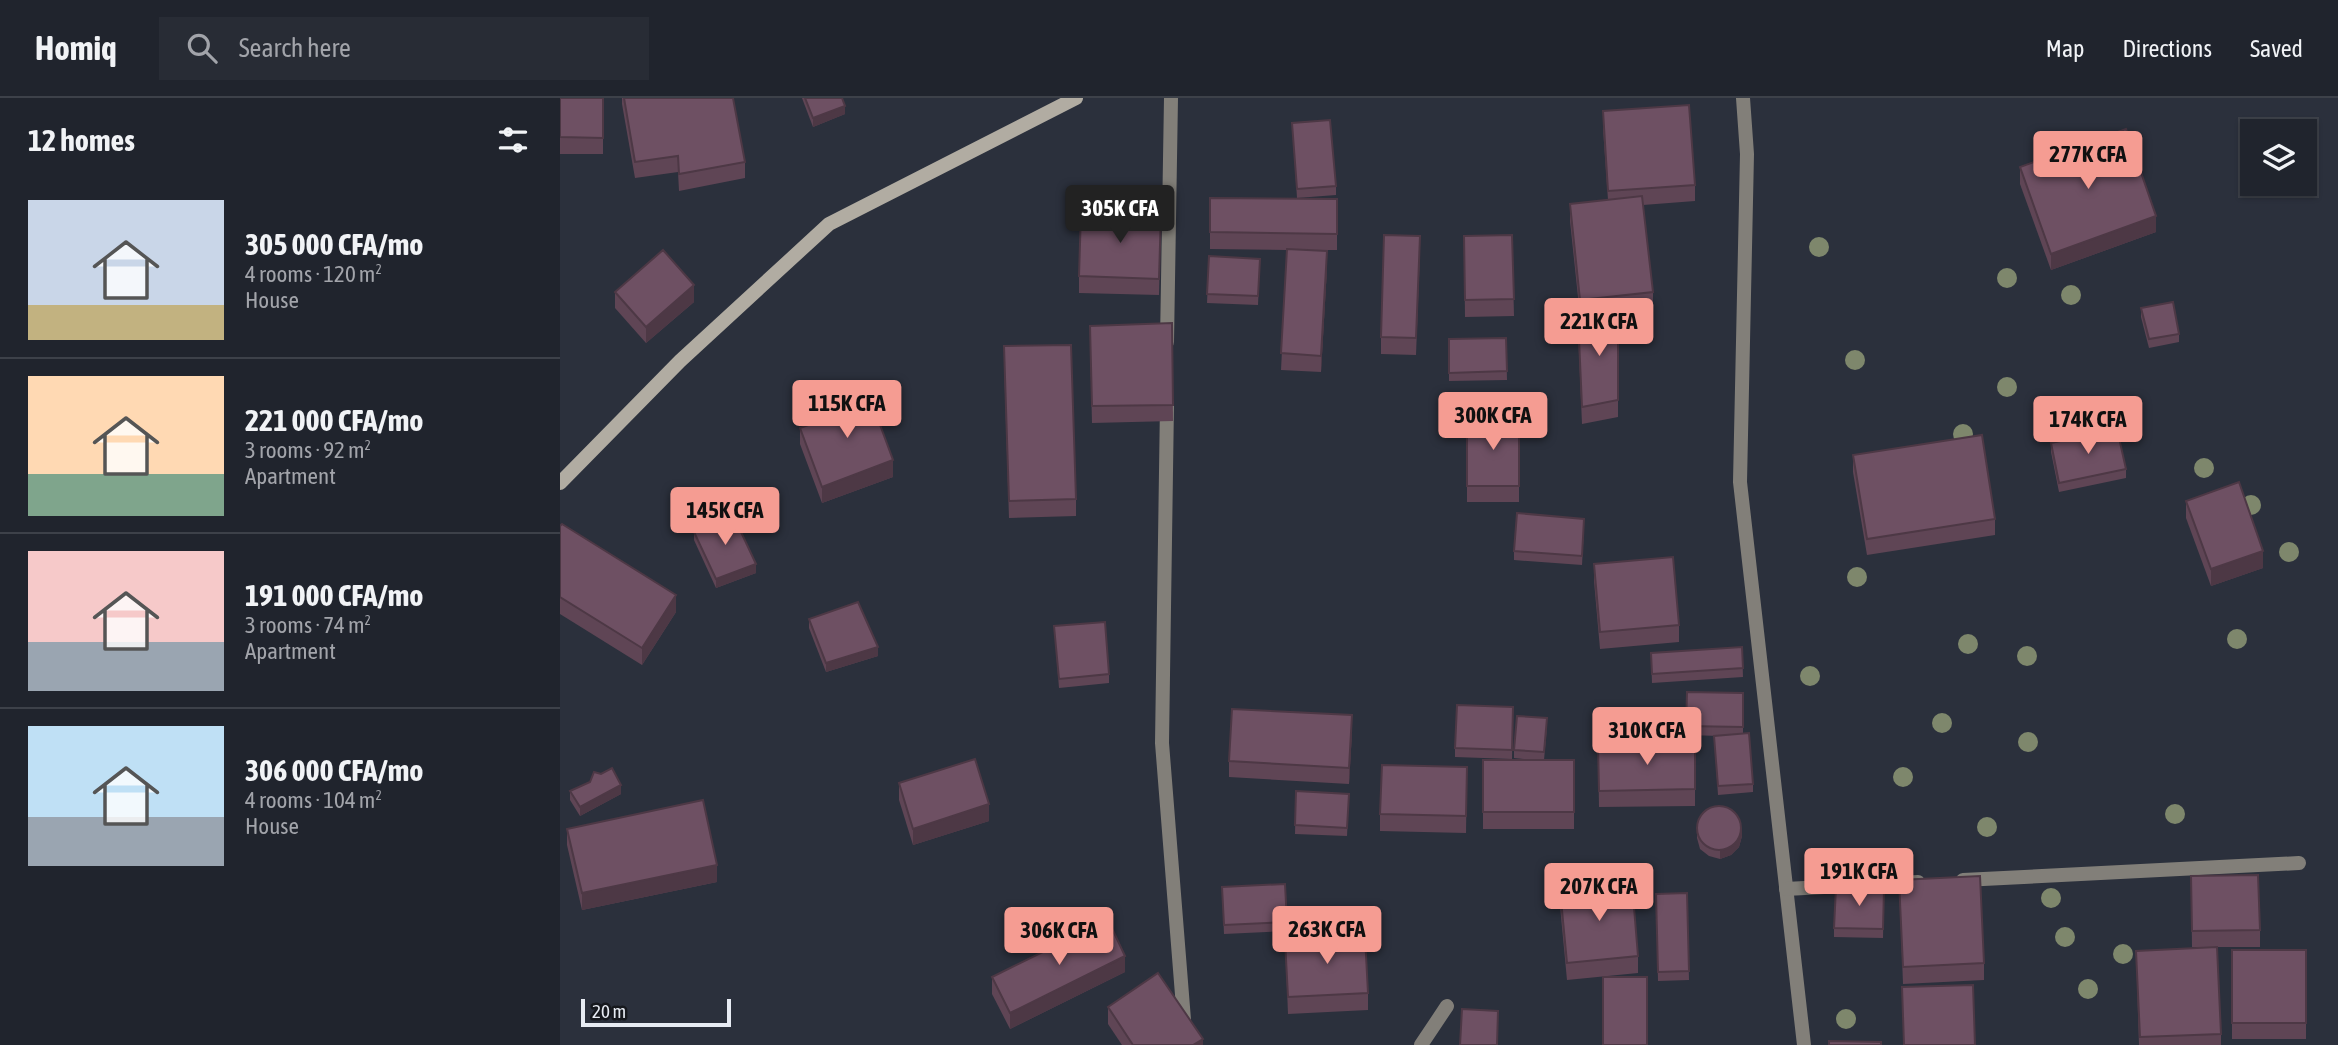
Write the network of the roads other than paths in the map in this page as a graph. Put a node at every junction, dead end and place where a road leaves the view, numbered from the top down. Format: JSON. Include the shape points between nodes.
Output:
{"nodes":[{"id":1,"x":1076,"y":98,"type":"edge"},
{"id":2,"x":1171,"y":98,"type":"edge"},
{"id":3,"x":1743,"y":98,"type":"edge"},
{"id":4,"x":1167,"y":359,"type":"edge"},
{"id":5,"x":1167,"y":386,"type":"edge"},
{"id":6,"x":560,"y":483,"type":"edge"},
{"id":7,"x":2299,"y":863,"type":"dead end"},
{"id":8,"x":1786,"y":888,"type":"junction"},
{"id":9,"x":1447,"y":1006,"type":"dead end"},
{"id":10,"x":1185,"y":1045,"type":"edge"},
{"id":11,"x":1421,"y":1045,"type":"edge"},
{"id":12,"x":1804,"y":1045,"type":"edge"}],
"edges":[{"from":1,"to":6,"type":"street","via":[[829,224],[680,361]]},
{"from":2,"to":4,"type":"street"},
{"from":3,"to":8,"type":"street","via":[[1747,154],[1740,482]]},
{"from":5,"to":10,"type":"street","via":[[1162,744]]},
{"from":7,"to":8,"type":"street"},
{"from":8,"to":12,"type":"street"},
{"from":9,"to":11,"type":"street"}]}
